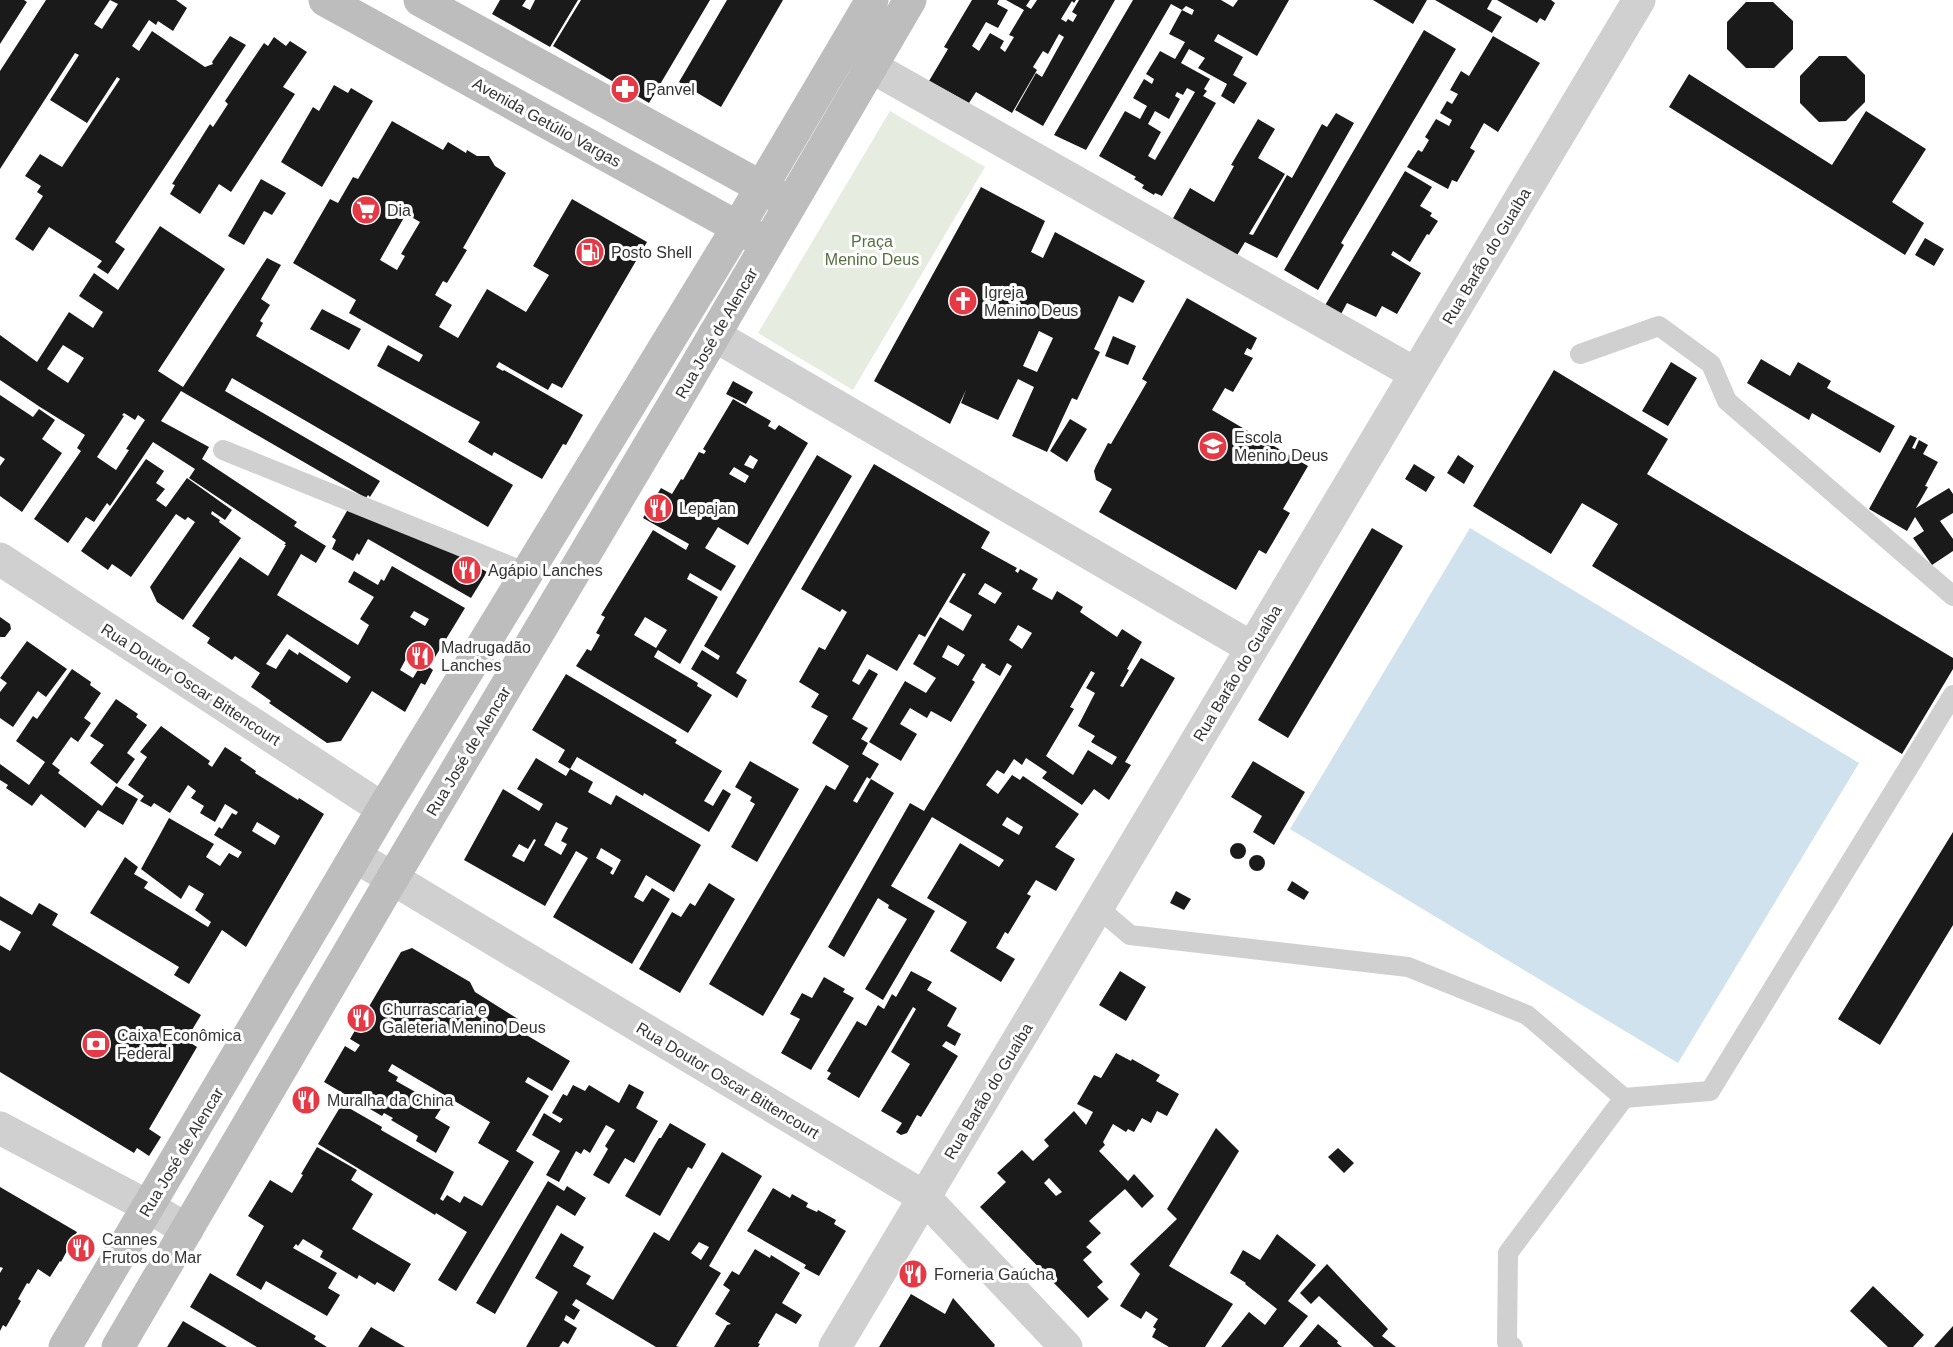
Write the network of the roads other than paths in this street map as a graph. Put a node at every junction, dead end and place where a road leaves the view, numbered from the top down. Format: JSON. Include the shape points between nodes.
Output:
{"nodes":[{"id":1,"x":325,"y":0,"type":"edge"},
{"id":2,"x":420,"y":0,"type":"edge"},
{"id":3,"x":872,"y":0,"type":"edge"},
{"id":4,"x":878,"y":0,"type":"edge"},
{"id":5,"x":910,"y":0,"type":"edge"},
{"id":6,"x":1640,"y":0,"type":"edge"},
{"id":7,"x":870,"y":66,"type":"junction"},
{"id":8,"x":761,"y":187,"type":"junction"},
{"id":9,"x":790,"y":203,"type":"junction"},
{"id":10,"x":738,"y":227,"type":"junction"},
{"id":11,"x":768,"y":243,"type":"junction"},
{"id":12,"x":714,"y":335,"type":"junction"},
{"id":13,"x":1580,"y":354,"type":"dead end"},
{"id":14,"x":1416,"y":374,"type":"junction"},
{"id":15,"x":223,"y":450,"type":"dead end"},
{"id":16,"x":0,"y":559,"type":"edge"},
{"id":17,"x":527,"y":573,"type":"junction"},
{"id":18,"x":1953,"y":596,"type":"edge"},
{"id":19,"x":1252,"y":648,"type":"junction"},
{"id":20,"x":1953,"y":695,"type":"edge"},
{"id":21,"x":383,"y":809,"type":"junction"},
{"id":22,"x":355,"y":856,"type":"junction"},
{"id":23,"x":392,"y":879,"type":"junction"},
{"id":24,"x":1097,"y":907,"type":"junction"},
{"id":25,"x":1624,"y":1098,"type":"junction"},
{"id":26,"x":0,"y":1128,"type":"edge"},
{"id":27,"x":924,"y":1197,"type":"junction"},
{"id":28,"x":149,"y":1207,"type":"junction"},
{"id":29,"x":187,"y":1230,"type":"junction"},
{"id":30,"x":65,"y":1347,"type":"edge"},
{"id":31,"x":118,"y":1347,"type":"edge"},
{"id":32,"x":835,"y":1347,"type":"edge"},
{"id":33,"x":1066,"y":1347,"type":"edge"},
{"id":34,"x":1513,"y":1347,"type":"edge"}],
"edges":[{"from":1,"to":10,"type":"main road","name":"Avenida Getúlio Vargas"},
{"from":2,"to":8,"type":"main road"},
{"from":3,"to":8,"type":"main road","name":"Rua José de Alencar"},
{"from":4,"to":7,"type":"street","via":[[871,25]]},
{"from":5,"to":7,"type":"main road","name":"Rua José de Alencar"},
{"from":6,"to":14,"type":"street","name":"Rua Barão do Guaíba"},
{"from":7,"to":9,"type":"main road","name":"Rua José de Alencar"},
{"from":7,"to":14,"type":"street"},
{"from":8,"to":9,"type":"main road"},
{"from":8,"to":10,"type":"main road","name":"Rua José de Alencar"},
{"from":9,"to":11,"type":"main road","name":"Rua José de Alencar"},
{"from":10,"to":11,"type":"main road","name":"Avenida Getúlio Vargas"},
{"from":10,"to":17,"type":"main road","name":"Rua José de Alencar"},
{"from":11,"to":12,"type":"main road","name":"Rua José de Alencar"},
{"from":12,"to":19,"type":"street"},
{"from":12,"to":23,"type":"main road","name":"Rua José de Alencar"},
{"from":13,"to":18,"type":"lane","via":[[1659,326],[1711,364],[1727,401]]},
{"from":14,"to":19,"type":"street","name":"Rua Barão do Guaíba"},
{"from":15,"to":17,"type":"lane"},
{"from":16,"to":21,"type":"street","name":"Rua Doutor Oscar Bittencourt"},
{"from":17,"to":21,"type":"main road","name":"Rua José de Alencar"},
{"from":19,"to":24,"type":"street","name":"Rua Barão do Guaíba"},
{"from":20,"to":25,"type":"lane","via":[[1710,1091]]},
{"from":21,"to":22,"type":"main road","name":"Rua José de Alencar"},
{"from":22,"to":23,"type":"street","name":"Rua Doutor Oscar Bittencourt"},
{"from":22,"to":28,"type":"main road","name":"Rua José de Alencar"},
{"from":23,"to":27,"type":"street","name":"Rua Doutor Oscar Bittencourt"},
{"from":23,"to":29,"type":"main road","name":"Rua José de Alencar"},
{"from":24,"to":25,"type":"lane","via":[[1130,935],[1408,967],[1527,1015]]},
{"from":24,"to":27,"type":"street","name":"Rua Barão do Guaíba"},
{"from":25,"to":34,"type":"lane","via":[[1508,1253],[1507,1342]]},
{"from":26,"to":28,"type":"street"},
{"from":27,"to":32,"type":"street","name":"Rua Barão do Guaíba"},
{"from":27,"to":33,"type":"street","name":"Rua Doutor Oscar Bittencourt"},
{"from":28,"to":29,"type":"street"},
{"from":28,"to":30,"type":"main road","name":"Rua José de Alencar"},
{"from":29,"to":31,"type":"main road","name":"Rua José de Alencar"}]}
